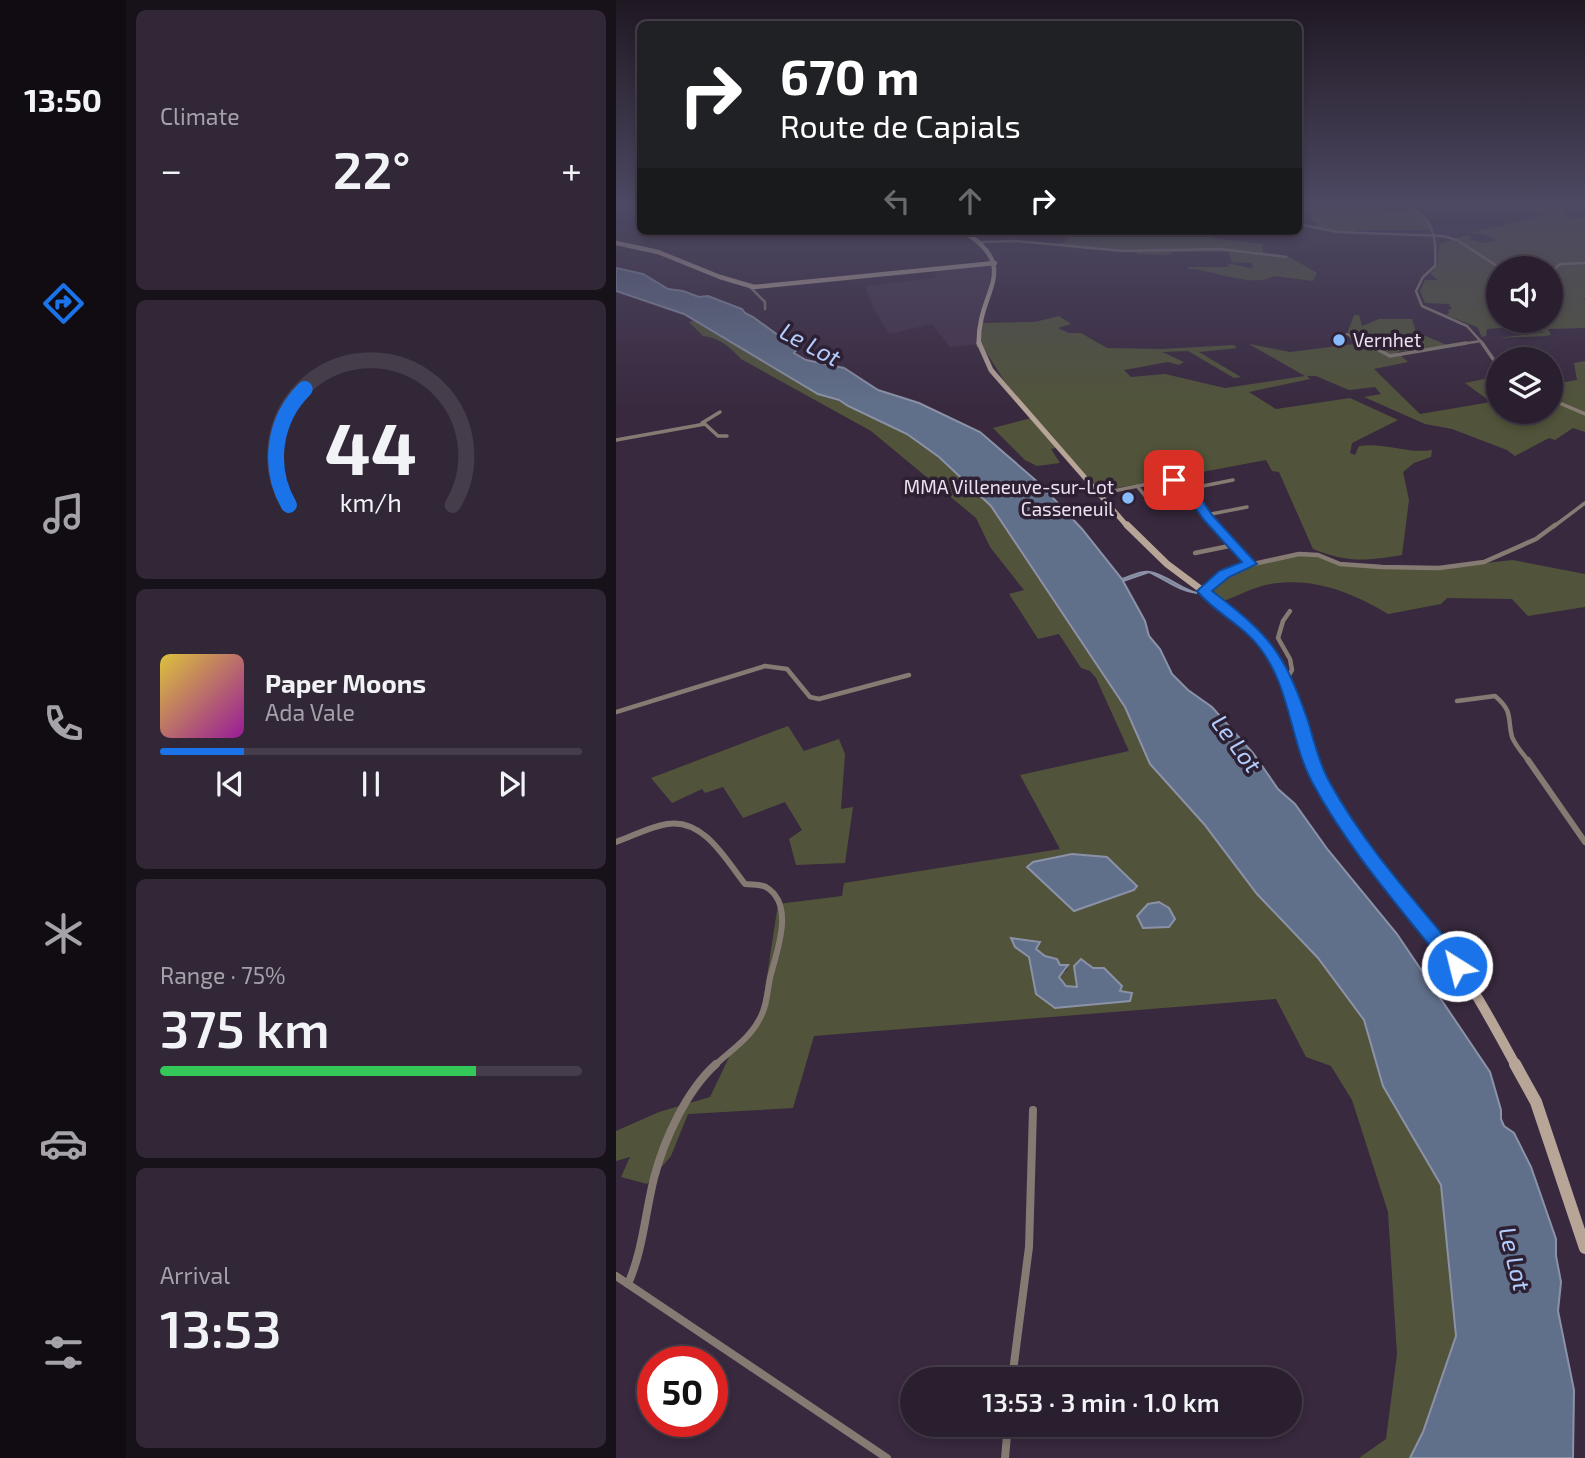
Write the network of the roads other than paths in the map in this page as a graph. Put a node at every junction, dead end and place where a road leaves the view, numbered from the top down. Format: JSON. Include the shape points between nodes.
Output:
{"nodes":[{"id":1,"x":711,"y":272,"type":"edge"},
{"id":2,"x":903,"y":272,"type":"edge"},
{"id":3,"x":996,"y":272,"type":"edge"},
{"id":4,"x":1428,"y":272,"type":"edge"},
{"id":5,"x":750,"y":287,"type":"junction"},
{"id":6,"x":765,"y":309,"type":"dead end"},
{"id":7,"x":1347,"y":334,"type":"dead end"},
{"id":8,"x":1480,"y":341,"type":"junction"},
{"id":9,"x":1486,"y":349,"type":"edge"},
{"id":10,"x":1563,"y":405,"type":"edge"},
{"id":11,"x":720,"y":412,"type":"dead end"},
{"id":12,"x":1585,"y":414,"type":"edge"},
{"id":13,"x":699,"y":424,"type":"junction"},
{"id":14,"x":727,"y":436,"type":"dead end"},
{"id":15,"x":616,"y":440,"type":"edge"},
{"id":16,"x":1233,"y":481,"type":"dead end"},
{"id":17,"x":1137,"y":486,"type":"junction"},
{"id":18,"x":1188,"y":489,"type":"junction"},
{"id":19,"x":1099,"y":494,"type":"junction"},
{"id":20,"x":1146,"y":497,"type":"dead end"},
{"id":21,"x":1585,"y":503,"type":"edge"},
{"id":22,"x":1247,"y":507,"type":"dead end"},
{"id":23,"x":1206,"y":515,"type":"junction"},
{"id":24,"x":1234,"y":545,"type":"junction"},
{"id":25,"x":1195,"y":553,"type":"dead end"},
{"id":26,"x":1251,"y":564,"type":"junction"},
{"id":27,"x":1204,"y":591,"type":"junction"},
{"id":28,"x":1290,"y":611,"type":"dead end"},
{"id":29,"x":909,"y":675,"type":"dead end"},
{"id":30,"x":1286,"y":680,"type":"junction"},
{"id":31,"x":1457,"y":701,"type":"dead end"},
{"id":32,"x":616,"y":712,"type":"edge"},
{"id":33,"x":616,"y":842,"type":"edge"},
{"id":34,"x":1585,"y":842,"type":"edge"},
{"id":35,"x":1033,"y":1110,"type":"dead end"},
{"id":36,"x":1585,"y":1248,"type":"edge"},
{"id":37,"x":616,"y":1276,"type":"edge"},
{"id":38,"x":628,"y":1284,"type":"junction"},
{"id":39,"x":1014,"y":1367,"type":"edge"},
{"id":40,"x":1007,"y":1437,"type":"edge"},
{"id":41,"x":887,"y":1458,"type":"edge"},
{"id":42,"x":1005,"y":1458,"type":"edge"}],
"edges":[{"from":1,"to":5,"type":"main road"},
{"from":2,"to":5,"type":"main road"},
{"from":3,"to":19,"type":"main road","via":[[980,324],[979,344],[991,370]]},
{"from":4,"to":8,"type":"street","via":[[1416,292],[1424,308],[1467,326]]},
{"from":5,"to":6,"type":"street","via":[[765,302]]},
{"from":7,"to":8,"type":"street","via":[[1390,356]]},
{"from":8,"to":9,"type":"street"},
{"from":10,"to":12,"type":"street"},
{"from":11,"to":13,"type":"street"},
{"from":13,"to":14,"type":"street","via":[[708,425],[718,436]]},
{"from":13,"to":15,"type":"street"},
{"from":16,"to":18,"type":"street"},
{"from":17,"to":18,"type":"street","via":[[1174,480]]},
{"from":17,"to":19,"type":"street"},
{"from":17,"to":20,"type":"street"},
{"from":18,"to":23,"type":"street"},
{"from":19,"to":27,"type":"main road","via":[[1151,548]]},
{"from":21,"to":26,"type":"street","via":[[1536,539],[1484,562],[1382,568],[1340,564],[1308,554]]},
{"from":22,"to":23,"type":"street"},
{"from":23,"to":24,"type":"street"},
{"from":24,"to":25,"type":"street"},
{"from":24,"to":26,"type":"street"},
{"from":26,"to":27,"type":"street","via":[[1224,574]]},
{"from":27,"to":30,"type":"main road","via":[[1246,623],[1268,647]]},
{"from":28,"to":30,"type":"street","via":[[1278,638],[1290,659],[1292,670]]},
{"from":29,"to":32,"type":"street","via":[[819,699],[810,697],[780,664]]},
{"from":30,"to":36,"type":"main road","via":[[1319,779],[1359,844],[1470,983],[1535,1102]]},
{"from":31,"to":34,"type":"street","via":[[1495,696],[1504,702],[1514,727],[1512,737]]},
{"from":33,"to":38,"type":"street","via":[[671,823],[700,830],[745,884],[769,890],[779,905],[781,920],[761,1018],[692,1093],[664,1147],[638,1265]]},
{"from":35,"to":39,"type":"street","via":[[1029,1247]]},
{"from":37,"to":38,"type":"street"},
{"from":38,"to":41,"type":"street"},
{"from":40,"to":42,"type":"street"}]}
